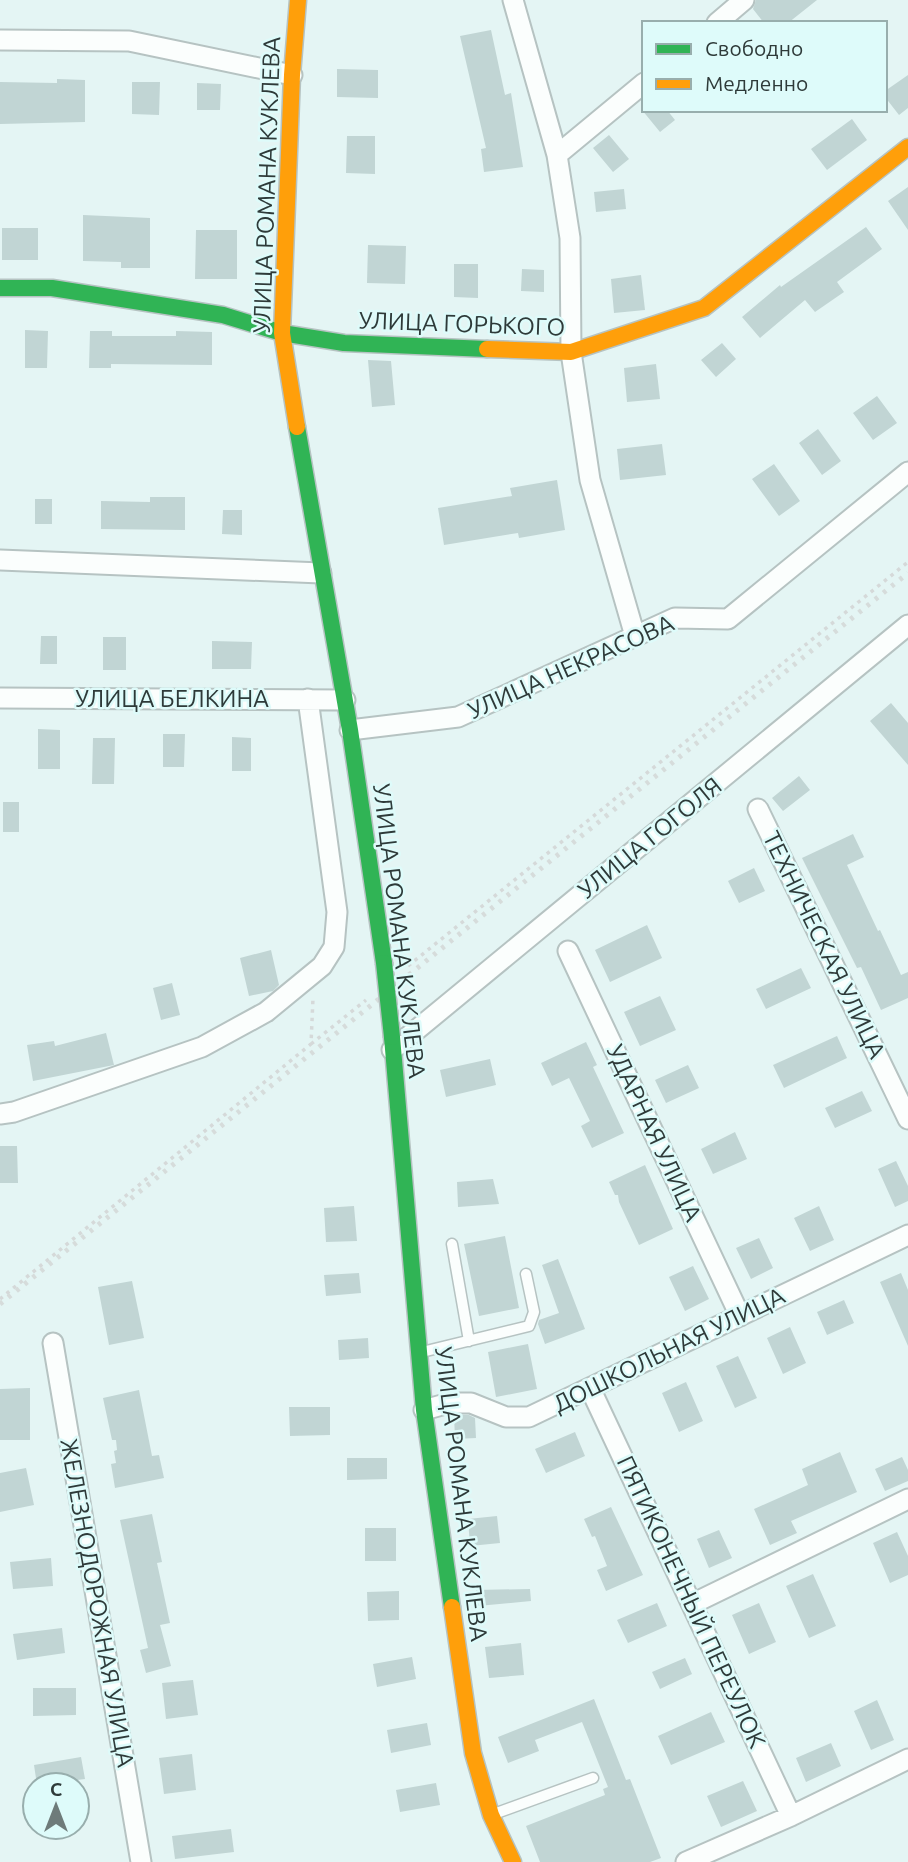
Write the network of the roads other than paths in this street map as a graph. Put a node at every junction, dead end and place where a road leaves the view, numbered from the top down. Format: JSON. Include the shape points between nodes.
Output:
{"nodes":[{"id":1,"x":298,"y":0,"type":"edge"},
{"id":2,"x":513,"y":0,"type":"edge"},
{"id":3,"x":744,"y":0,"type":"edge"},
{"id":4,"x":718,"y":21,"type":"edge"},
{"id":5,"x":0,"y":40,"type":"edge"},
{"id":6,"x":292,"y":75,"type":"junction"},
{"id":7,"x":642,"y":85,"type":"edge"},
{"id":8,"x":908,"y":146,"type":"edge"},
{"id":9,"x":557,"y":155,"type":"junction"},
{"id":10,"x":0,"y":288,"type":"edge"},
{"id":11,"x":282,"y":333,"type":"junction"},
{"id":12,"x":571,"y":352,"type":"junction"},
{"id":13,"x":908,"y":472,"type":"edge"},
{"id":14,"x":0,"y":560,"type":"edge"},
{"id":15,"x":321,"y":573,"type":"junction"},
{"id":16,"x":908,"y":625,"type":"edge"},
{"id":17,"x":635,"y":636,"type":"junction"},
{"id":18,"x":0,"y":698,"type":"edge"},
{"id":19,"x":307,"y":699,"type":"junction"},
{"id":20,"x":345,"y":700,"type":"junction"},
{"id":21,"x":350,"y":730,"type":"junction"},
{"id":22,"x":758,"y":809,"type":"dead end"},
{"id":23,"x":568,"y":951,"type":"dead end"},
{"id":24,"x":392,"y":1044,"type":"junction"},
{"id":25,"x":0,"y":1114,"type":"edge"},
{"id":26,"x":908,"y":1119,"type":"edge"},
{"id":27,"x":908,"y":1235,"type":"edge"},
{"id":28,"x":452,"y":1244,"type":"dead end"},
{"id":29,"x":527,"y":1274,"type":"dead end"},
{"id":30,"x":740,"y":1316,"type":"junction"},
{"id":31,"x":469,"y":1341,"type":"junction"},
{"id":32,"x":53,"y":1343,"type":"dead end"},
{"id":33,"x":418,"y":1353,"type":"junction"},
{"id":34,"x":590,"y":1388,"type":"junction"},
{"id":35,"x":424,"y":1410,"type":"junction"},
{"id":36,"x":908,"y":1499,"type":"edge"},
{"id":37,"x":692,"y":1604,"type":"junction"},
{"id":38,"x":908,"y":1759,"type":"edge"},
{"id":39,"x":593,"y":1778,"type":"dead end"},
{"id":40,"x":491,"y":1815,"type":"junction"},
{"id":41,"x":791,"y":1816,"type":"junction"},
{"id":42,"x":141,"y":1862,"type":"edge"},
{"id":43,"x":513,"y":1862,"type":"edge"},
{"id":44,"x":686,"y":1862,"type":"edge"}],
"edges":[{"from":1,"to":6,"type":"street","name":"УЛИЦА РОМАНА КУКЛЕВА"},
{"from":2,"to":9,"type":"street"},
{"from":3,"to":4,"type":"street"},
{"from":5,"to":6,"type":"street","via":[[129,41]]},
{"from":6,"to":11,"type":"street","name":"УЛИЦА РОМАНА КУКЛЕВА"},
{"from":7,"to":9,"type":"street"},
{"from":8,"to":12,"type":"street","name":"УЛИЦА ГОРЬКОГО","via":[[704,308]]},
{"from":9,"to":12,"type":"street","via":[[570,238]]},
{"from":10,"to":11,"type":"street","name":"УЛИЦА ГОРЬКОГО","via":[[52,288],[223,315]]},
{"from":11,"to":12,"type":"street","name":"УЛИЦА ГОРЬКОГО","via":[[344,343]]},
{"from":11,"to":15,"type":"street","name":"УЛИЦА РОМАНА КУКЛЕВА"},
{"from":12,"to":17,"type":"street","via":[[590,480]]},
{"from":13,"to":17,"type":"street","name":"УЛИЦА НЕКРАСОВА","via":[[728,619],[675,618]]},
{"from":14,"to":15,"type":"street"},
{"from":15,"to":20,"type":"street","name":"УЛИЦА РОМАНА КУКЛЕВА"},
{"from":16,"to":24,"type":"street","name":"УЛИЦА ГОГОЛЯ"},
{"from":17,"to":21,"type":"street","name":"УЛИЦА НЕКРАСОВА","via":[[458,717]]},
{"from":18,"to":19,"type":"street","name":"УЛИЦА БЕЛКИНА"},
{"from":19,"to":20,"type":"street","name":"УЛИЦА БЕЛКИНА"},
{"from":19,"to":25,"type":"street","via":[[337,912],[334,947],[322,966],[266,1012],[202,1047]]},
{"from":20,"to":21,"type":"street","name":"УЛИЦА РОМАНА КУКЛЕВА"},
{"from":21,"to":24,"type":"street","name":"УЛИЦА РОМАНА КУКЛЕВА","bridge":true},
{"from":22,"to":26,"type":"street","name":"ТЕХНИЧЕСКАЯ УЛИЦА"},
{"from":23,"to":30,"type":"street","name":"УДАРНАЯ УЛИЦА"},
{"from":24,"to":33,"type":"street","name":"УЛИЦА РОМАНА КУКЛЕВА"},
{"from":27,"to":30,"type":"street","name":"ДОШКОЛЬНАЯ УЛИЦА"},
{"from":28,"to":31,"type":"lane"},
{"from":29,"to":31,"type":"lane","via":[[534,1312],[529,1326]]},
{"from":30,"to":34,"type":"street","name":"ДОШКОЛЬНАЯ УЛИЦА"},
{"from":31,"to":33,"type":"lane"},
{"from":32,"to":42,"type":"street","name":"ЖЕЛЕЗНОДОРОЖНАЯ УЛИЦА"},
{"from":33,"to":35,"type":"street","name":"УЛИЦА РОМАНА КУКЛЕВА"},
{"from":34,"to":35,"type":"street","name":"ДОШКОЛЬНАЯ УЛИЦА","via":[[529,1417],[506,1417],[471,1403]]},
{"from":34,"to":37,"type":"street","name":"ПЯТИКОНЕЧНЫЙ ПЕРЕУЛОК"},
{"from":35,"to":40,"type":"street","name":"УЛИЦА РОМАНА КУКЛЕВА","via":[[473,1753]]},
{"from":36,"to":37,"type":"street"},
{"from":37,"to":41,"type":"street","name":"ПЯТИКОНЕЧНЫЙ ПЕРЕУЛОК"},
{"from":38,"to":41,"type":"street"},
{"from":39,"to":40,"type":"lane"},
{"from":40,"to":43,"type":"street","name":"УЛИЦА РОМАНА КУКЛЕВА"},
{"from":41,"to":44,"type":"street"}]}
